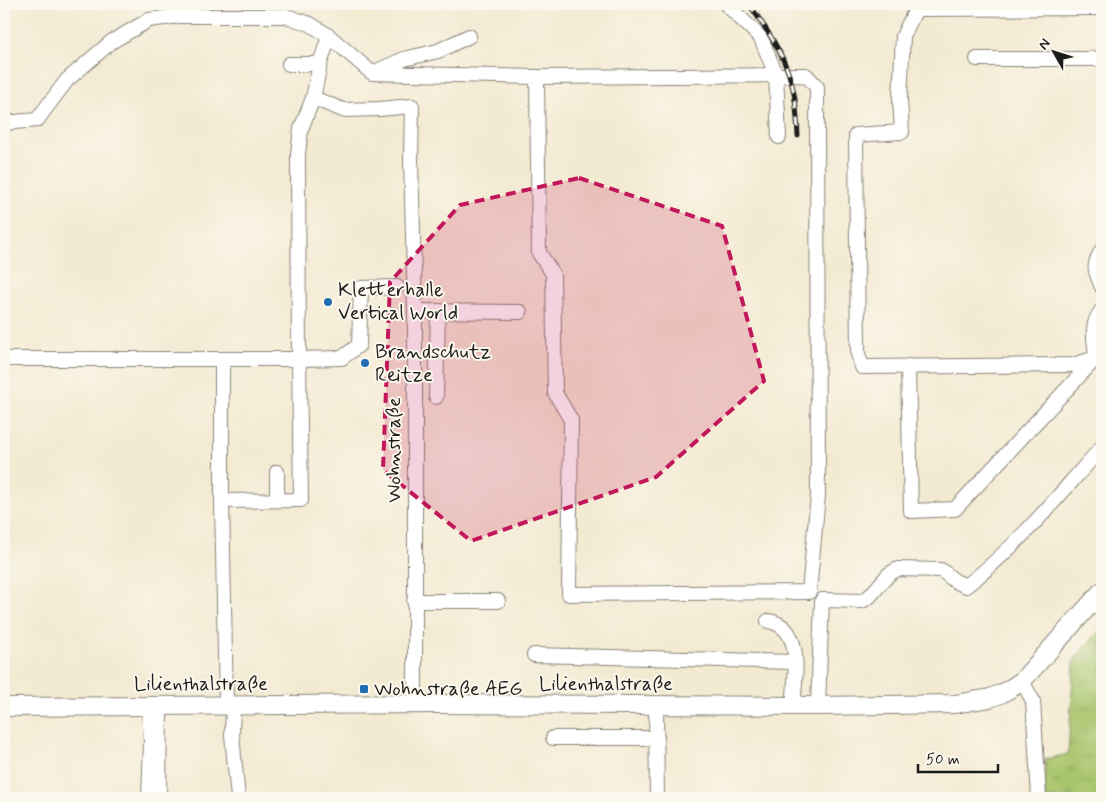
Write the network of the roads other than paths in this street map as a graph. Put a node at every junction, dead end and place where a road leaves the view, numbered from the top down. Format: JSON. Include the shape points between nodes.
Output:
{"nodes":[{"id":1,"x":726,"y":4,"type":"edge"},
{"id":2,"x":1102,"y":8,"type":"edge"},
{"id":3,"x":329,"y":36,"type":"junction"},
{"id":4,"x":469,"y":36,"type":"dead end"},
{"id":5,"x":977,"y":59,"type":"dead end"},
{"id":6,"x":1102,"y":59,"type":"edge"},
{"id":7,"x":288,"y":64,"type":"dead end"},
{"id":8,"x":320,"y":64,"type":"junction"},
{"id":9,"x":372,"y":73,"type":"junction"},
{"id":10,"x":776,"y":75,"type":"junction"},
{"id":11,"x":537,"y":77,"type":"junction"},
{"id":12,"x":313,"y":98,"type":"junction"},
{"id":13,"x":4,"y":123,"type":"edge"},
{"id":14,"x":779,"y":137,"type":"dead end"},
{"id":15,"x":1102,"y":250,"type":"edge"},
{"id":16,"x":397,"y":287,"type":"dead end"},
{"id":17,"x":1102,"y":287,"type":"edge"},
{"id":18,"x":438,"y":310,"type":"junction"},
{"id":19,"x":1102,"y":310,"type":"edge"},
{"id":20,"x":415,"y":311,"type":"junction"},
{"id":21,"x":520,"y":312,"type":"dead end"},
{"id":22,"x":299,"y":358,"type":"junction"},
{"id":23,"x":1096,"y":358,"type":"junction"},
{"id":24,"x":4,"y":359,"type":"edge"},
{"id":25,"x":222,"y":360,"type":"junction"},
{"id":26,"x":908,"y":366,"type":"junction"},
{"id":27,"x":436,"y":397,"type":"dead end"},
{"id":28,"x":1102,"y":447,"type":"edge"},
{"id":29,"x":277,"y":472,"type":"dead end"},
{"id":30,"x":277,"y":500,"type":"junction"},
{"id":31,"x":222,"y":501,"type":"junction"},
{"id":32,"x":1102,"y":590,"type":"edge"},
{"id":33,"x":414,"y":601,"type":"junction"},
{"id":34,"x":498,"y":601,"type":"dead end"},
{"id":35,"x":768,"y":620,"type":"dead end"},
{"id":36,"x":534,"y":655,"type":"dead end"},
{"id":37,"x":795,"y":662,"type":"junction"},
{"id":38,"x":1022,"y":681,"type":"junction"},
{"id":39,"x":415,"y":704,"type":"junction"},
{"id":40,"x":229,"y":705,"type":"junction"},
{"id":41,"x":656,"y":705,"type":"junction"},
{"id":42,"x":154,"y":706,"type":"junction"},
{"id":43,"x":793,"y":706,"type":"junction"},
{"id":44,"x":818,"y":706,"type":"junction"},
{"id":45,"x":4,"y":707,"type":"edge"},
{"id":46,"x":553,"y":738,"type":"dead end"},
{"id":47,"x":657,"y":738,"type":"junction"},
{"id":48,"x":149,"y":798,"type":"edge"},
{"id":49,"x":159,"y":798,"type":"edge"},
{"id":50,"x":238,"y":798,"type":"edge"},
{"id":51,"x":658,"y":798,"type":"edge"},
{"id":52,"x":1039,"y":798,"type":"edge"}],
"edges":[{"from":1,"to":10,"type":"street","via":[[761,38]]},
{"from":2,"to":26,"type":"street","via":[[916,9],[904,36],[900,99],[902,132],[856,135],[858,354],[862,367]]},
{"from":3,"to":8,"type":"street"},
{"from":3,"to":9,"type":"street"},
{"from":3,"to":13,"type":"street","via":[[310,24],[286,16],[179,16],[149,20],[111,42],[68,80],[37,120]]},
{"from":4,"to":9,"type":"street"},
{"from":5,"to":6,"type":"street"},
{"from":7,"to":8,"type":"street"},
{"from":8,"to":12,"type":"street"},
{"from":9,"to":11,"type":"street"},
{"from":10,"to":11,"type":"street"},
{"from":10,"to":11,"type":"street","via":[[806,75],[816,87],[818,495],[809,592],[569,594],[571,420],[555,393],[553,274],[539,253]]},
{"from":10,"to":14,"type":"street"},
{"from":12,"to":20,"type":"street","name":"Wohnstraße","via":[[343,110],[412,106]]},
{"from":12,"to":22,"type":"street","via":[[301,128],[298,154]]},
{"from":15,"to":17,"type":"street","via":[[1095,261]]},
{"from":16,"to":22,"type":"street","via":[[361,288],[360,344],[342,358]]},
{"from":18,"to":20,"type":"street"},
{"from":18,"to":21,"type":"street"},
{"from":18,"to":27,"type":"street"},
{"from":19,"to":23,"type":"street","via":[[1093,327]]},
{"from":20,"to":33,"type":"street","name":"Wohnstraße"},
{"from":22,"to":25,"type":"street"},
{"from":22,"to":30,"type":"street","via":[[302,500]]},
{"from":23,"to":26,"type":"street","via":[[1073,365]]},
{"from":23,"to":26,"type":"street","via":[[955,509],[911,511]]},
{"from":24,"to":25,"type":"street"},
{"from":25,"to":31,"type":"street"},
{"from":28,"to":44,"type":"street","via":[[1011,548],[966,586],[941,570],[898,569],[862,600],[822,600]]},
{"from":29,"to":30,"type":"street"},
{"from":30,"to":31,"type":"street"},
{"from":31,"to":40,"type":"street"},
{"from":32,"to":38,"type":"main road","name":"Lilienthalstraße"},
{"from":33,"to":34,"type":"street"},
{"from":33,"to":39,"type":"street","name":"Wohnstraße"},
{"from":35,"to":37,"type":"street","via":[[780,624],[789,633]]},
{"from":36,"to":37,"type":"street"},
{"from":37,"to":43,"type":"street"},
{"from":38,"to":44,"type":"main road","name":"Lilienthalstraße","via":[[990,698],[955,704]]},
{"from":38,"to":52,"type":"street","via":[[1033,701]]},
{"from":39,"to":40,"type":"main road","name":"Lilienthalstraße"},
{"from":39,"to":41,"type":"main road","name":"Lilienthalstraße"},
{"from":40,"to":42,"type":"main road","name":"Lilienthalstraße"},
{"from":40,"to":50,"type":"street"},
{"from":41,"to":43,"type":"main road","name":"Lilienthalstraße"},
{"from":41,"to":47,"type":"street"},
{"from":42,"to":45,"type":"main road","name":"Lilienthalstraße"},
{"from":42,"to":48,"type":"street"},
{"from":42,"to":49,"type":"street"},
{"from":43,"to":44,"type":"main road","name":"Lilienthalstraße"},
{"from":46,"to":47,"type":"street"},
{"from":47,"to":51,"type":"street"}]}
